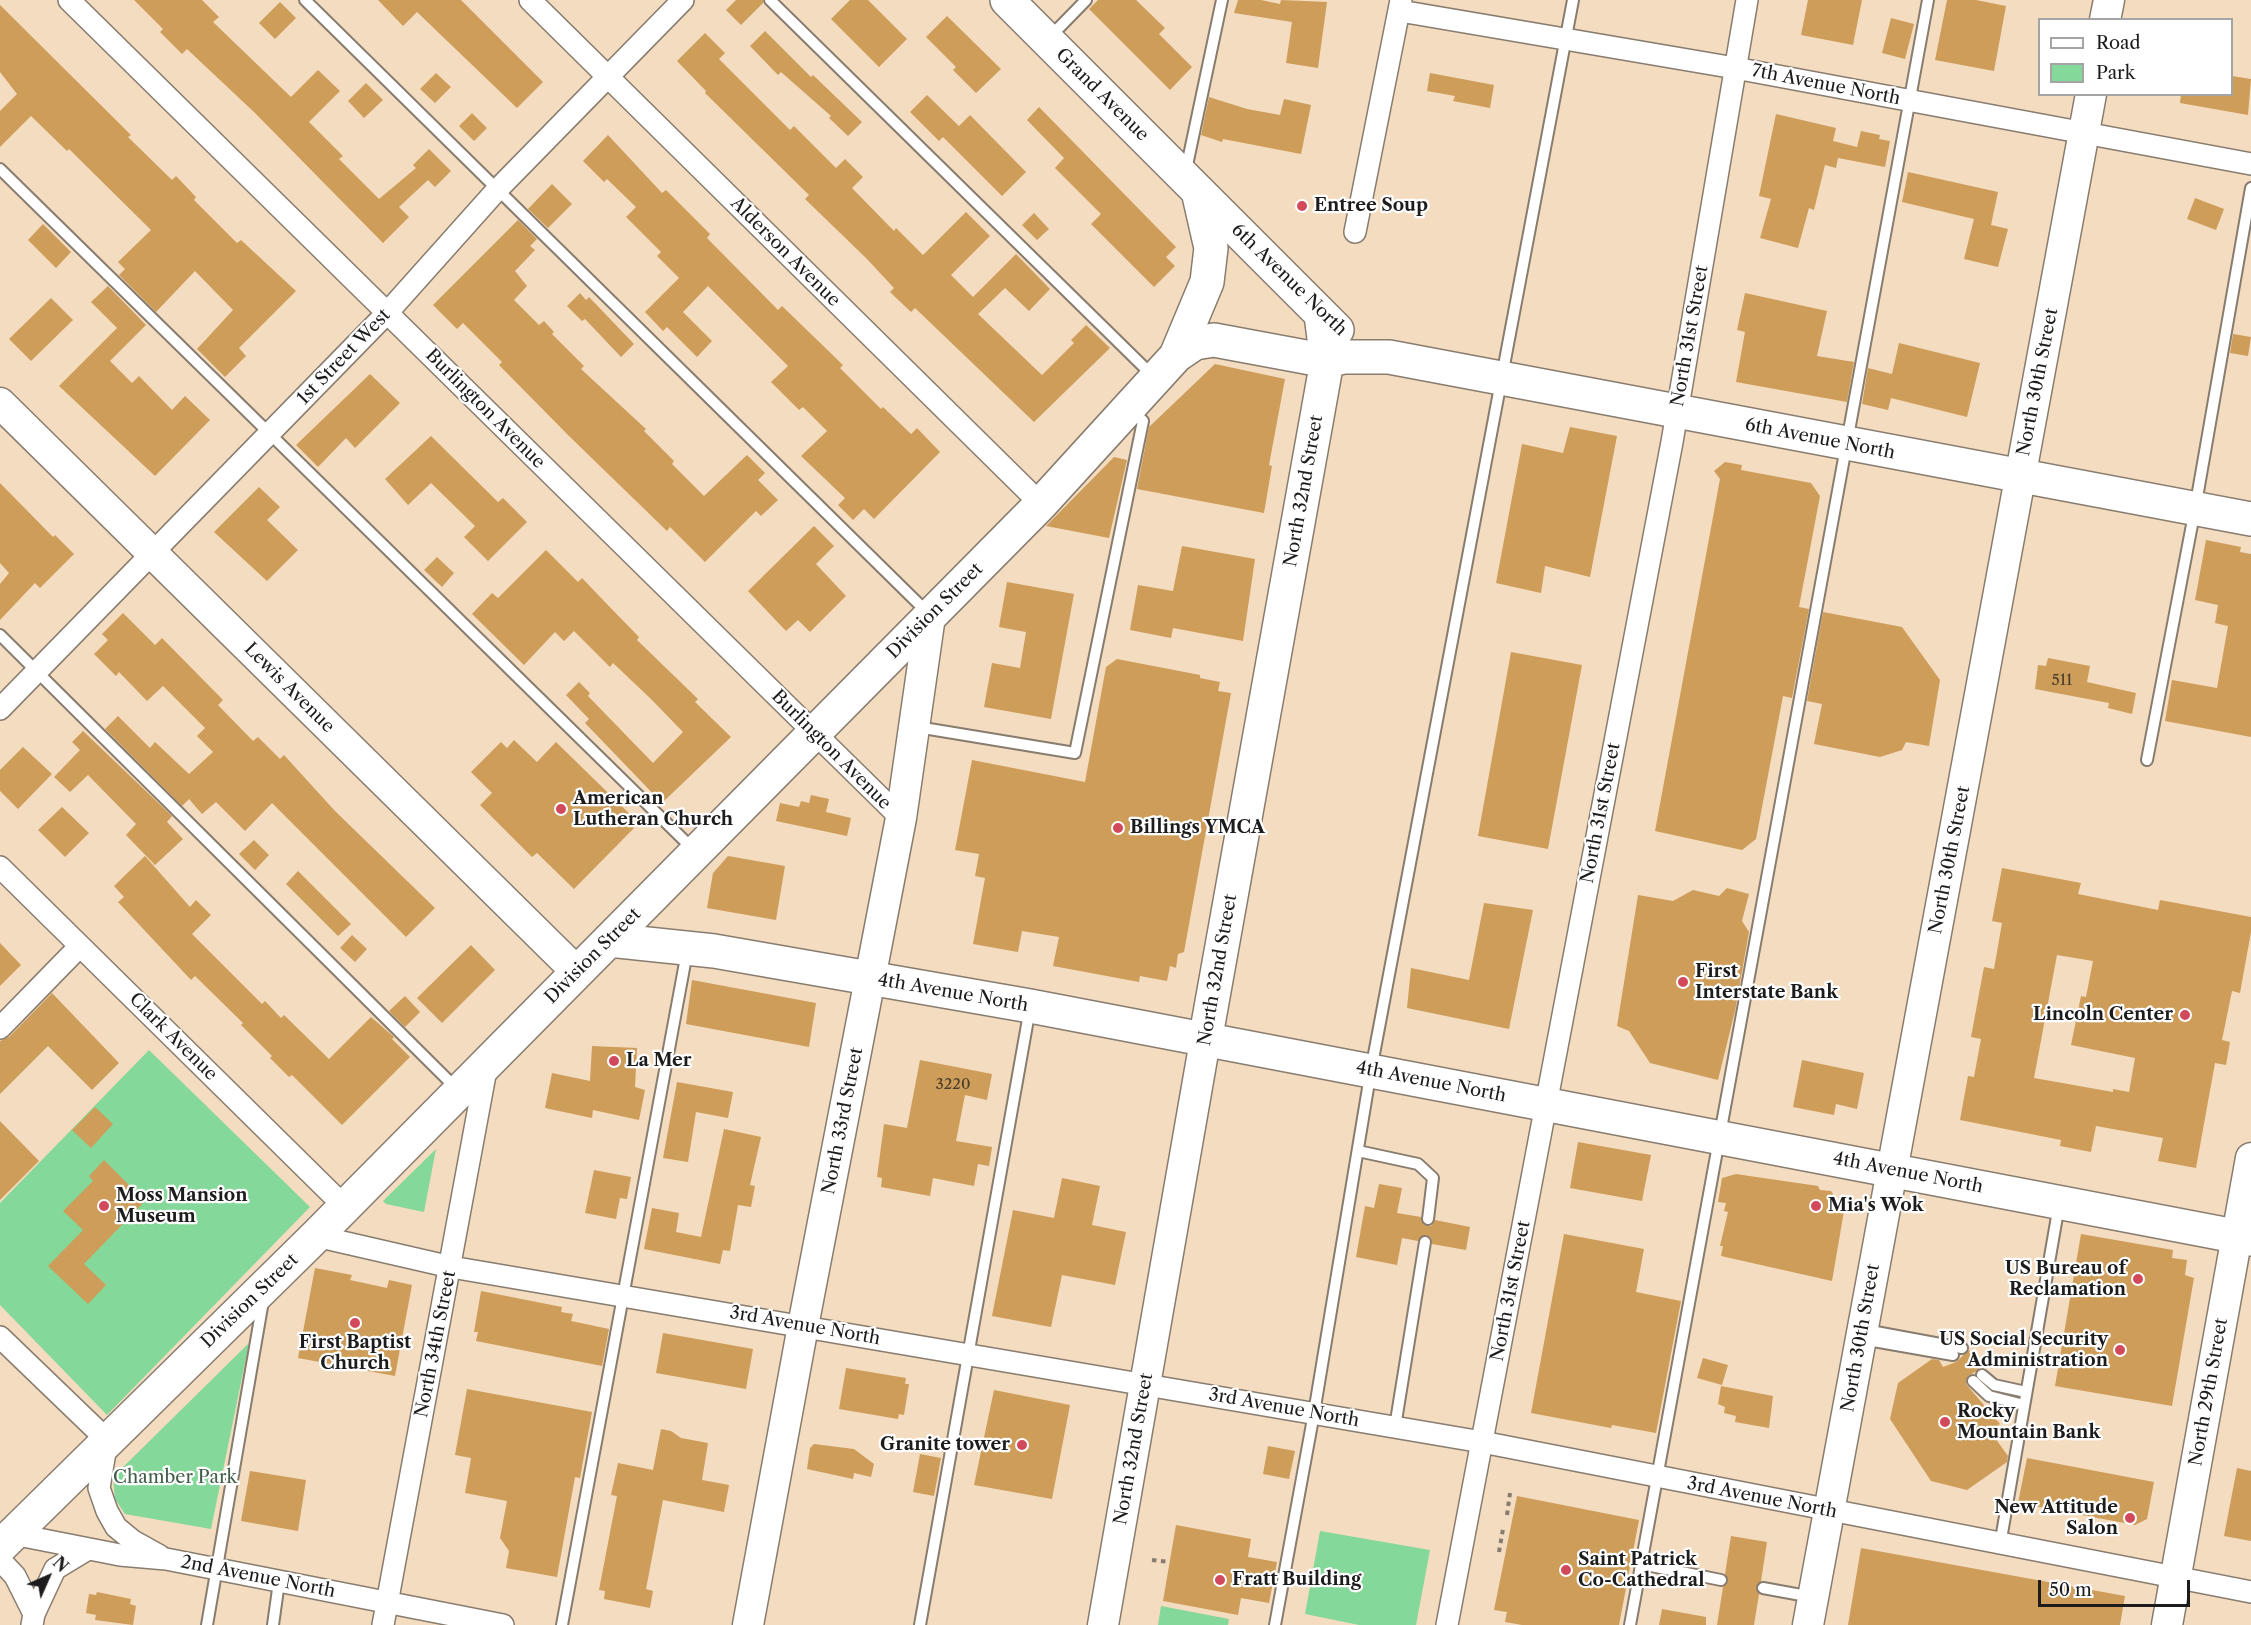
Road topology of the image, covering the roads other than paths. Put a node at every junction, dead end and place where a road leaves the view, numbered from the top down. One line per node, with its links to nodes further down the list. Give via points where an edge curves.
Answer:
1 (69, 0): 28 (street, Burlington Avenue)
2 (305, 0): 26 (lane)
3 (530, 0): 18 (street, Alderson Avenue)
4 (682, 0): 18 (street, 1st Street West)
5 (770, 0): 32 (lane)
6 (1086, 0): 16 (lane)
7 (1222, 0): 24 (lane)
8 (1573, 0): 15 (lane)
9 (1747, 0): 17 (street, North 31st Street)
10 (1928, 0): 20 (lane)
11 (2109, 0): 14 (street)
12 (1011, 2): 16 (main road, Grand Avenue)
13 (1400, 5): 15 (street, 7th Avenue North); 27 (street)
14 (2105, 18)
15 (1566, 39): 17 (street, 7th Avenue North); 33 (lane)
16 (1047, 40): 24 (main road, Grand Avenue)
17 (1735, 68): 20 (street, 7th Avenue North); 36 (street, North 31st Street)
18 (608, 77): 26 (street, 1st Street West); 40 (street, Alderson Avenue)
19 (2091, 96): 21 (street, North 30th Street)
20 (1910, 101): 21 (street, 7th Avenue North); 38 (lane)
21 (2084, 133): 22 (street, 7th Avenue North); 39 (street, North 30th Street)
22 (2251, 164)
23 (0, 168): 37 (lane)
24 (1191, 184): 29 (main road, 6th Avenue North); 32 (main road, via 1210,248 1207,282)
25 (2251, 188): 41 (lane)
26 (496, 190): 28 (street, 1st Street West); 44 (lane)
27 (1355, 232)
28 (387, 313): 37 (street, 1st Street West); 49 (street, Burlington Avenue)
29 (1321, 315): 30 (main road, 6th Avenue North, via 1337,330); 31 (main road, North 32nd Street)
30 (1389, 357): 31 (main road, 6th Avenue North); 33 (main road, 6th Avenue North)
31 (1327, 361): 32 (main road, 6th Avenue North, via 1214,340 1194,343); 61 (main road, North 32nd Street)
32 (1166, 367): 35 (main road, Division Street)
33 (1503, 378): 36 (main road, 6th Avenue North); 63 (lane)
34 (0, 403): 43 (street, Lewis Avenue)
35 (1129, 408): 40 (main road, Division Street); 48 (lane, via 1143,421 1074,753)
36 (1678, 410): 38 (main road, 6th Avenue North); 65 (street, North 31st Street)
37 (270, 434): 43 (street, 1st Street West); 52 (lane)
38 (1847, 445): 39 (main road, 6th Avenue North); 66 (lane)
39 (2021, 476): 41 (main road, 6th Avenue North); 69 (street, North 30th Street)
40 (1041, 504): 44 (main road, Division Street)
41 (2195, 509): 42 (main road, 6th Avenue North); 50 (lane)
42 (2251, 519)
43 (154, 555): 46 (street, 1st Street West); 57 (street, Lewis Avenue)
44 (930, 616): 48 (street, North 33rd Street); 49 (main road, Division Street)
45 (0, 635): 46 (lane)
46 (37, 672): 47 (street, 1st Street West); 64 (lane)
47 (0, 709)
48 (914, 726): 51 (street, North 33rd Street)
49 (814, 733): 51 (street, Burlington Avenue); 52 (main road, Division Street)
50 (2147, 760)
51 (901, 818): 58 (street, North 33rd Street)
52 (696, 852): 54 (main road, Division Street)
53 (0, 867): 55 (street, Clark Avenue)
54 (609, 940): 56 (main road, 4th Avenue North); 57 (main road, Division Street)
55 (80, 946): 60 (street); 71 (street, Clark Avenue)
56 (688, 948): 58 (main road, 4th Avenue North); 78 (lane)
57 (577, 972): 62 (main road, Division Street)
58 (871, 979): 59 (main road, 4th Avenue North); 79 (street, North 33rd Street)
59 (1030, 1006): 61 (main road, 4th Avenue North); 83 (lane)
60 (0, 1028)
61 (1205, 1041): 63 (main road, 4th Avenue North); 84 (street, North 32nd Street)
62 (487, 1063): 64 (main road, Division Street); 76 (street, North 34th Street)
63 (1371, 1070): 65 (main road, 4th Avenue North); 67 (lane)
64 (459, 1091): 71 (main road, Division Street)
65 (1546, 1105): 66 (main road, 4th Avenue North); 90 (street, North 31st Street)
66 (1720, 1138): 69 (main road, 4th Avenue North); 91 (lane)
67 (1358, 1151): 72 (lane, via 1418,1164 1433,1178); 87 (lane)
68 (2251, 1158): 74 (street, North 29th Street)
69 (1893, 1170): 70 (main road, 4th Avenue North); 80 (street, North 30th Street)
70 (2059, 1202): 74 (main road, 4th Avenue North); 85 (lane)
71 (345, 1207): 73 (main road, Division Street)
72 (1428, 1218)
73 (316, 1236): 76 (street, 3rd Avenue North); 77 (main road, Division Street)
74 (2244, 1238): 99 (street, North 29th Street)
75 (1425, 1242): 88 (lane)
76 (451, 1267): 78 (street, 3rd Avenue North); 104 (street, North 34th Street)
77 (265, 1286): 89 (main road, Division Street); 98 (lane)
78 (624, 1296): 79 (street, 3rd Avenue North); 111 (lane)
79 (802, 1326): 83 (street, 3rd Avenue North); 112 (street, North 33rd Street)
80 (1862, 1334): 82 (lane); 92 (street, North 30th Street)
81 (0, 1336): 89 (street)
82 (1958, 1352)
83 (967, 1354): 84 (street, 3rd Avenue North); 113 (lane)
84 (1146, 1384): 87 (street, 3rd Avenue North); 114 (street, North 32nd Street)
85 (2026, 1392): 86 (lane); 86 (lane, via 1978,1378 1989,1396)
86 (2024, 1405): 93 (lane)
87 (1314, 1413): 88 (street, 3rd Avenue North); 115 (lane)
88 (1395, 1428): 90 (street, 3rd Avenue North)
89 (107, 1440): 94 (main road, Division Street); 96 (street, via 99,1488 106,1511 116,1527)
90 (1482, 1442): 91 (street, 3rd Avenue North); 116 (street, North 31st Street)
91 (1657, 1478): 92 (street, 3rd Avenue North); 97 (lane)
92 (1829, 1512): 93 (street, 3rd Avenue North); 105 (street, North 30th Street)
93 (2000, 1545): 99 (street, 3rd Avenue North)
94 (4, 1547): 95 (street, 2nd Avenue North); 106 (street)
95 (88, 1549): 96 (street, 2nd Avenue North); 106 (street, via 55,1569)
96 (166, 1559): 98 (street, 2nd Avenue North)
97 (1641, 1564): 100 (lane); 117 (lane)
98 (218, 1571): 101 (street, 2nd Avenue North); 107 (lane)
99 (2175, 1578): 103 (street, 3rd Avenue North); 118 (street, North 29th Street)
100 (1721, 1580)
101 (279, 1582): 104 (street, 2nd Avenue North); 108 (lane)
102 (1763, 1588): 105 (lane)
103 (2251, 1592)
104 (387, 1601): 109 (street, North 34th Street); 110 (street, 2nd Avenue North)
105 (1811, 1611)
106 (33, 1619)
107 (207, 1625)
108 (273, 1625)
109 (383, 1625)
110 (503, 1625)
111 (562, 1625)
112 (748, 1625)
113 (920, 1625)
114 (1103, 1625)
115 (1275, 1625)
116 (1447, 1625)
117 (1630, 1625)
118 (2167, 1625)

